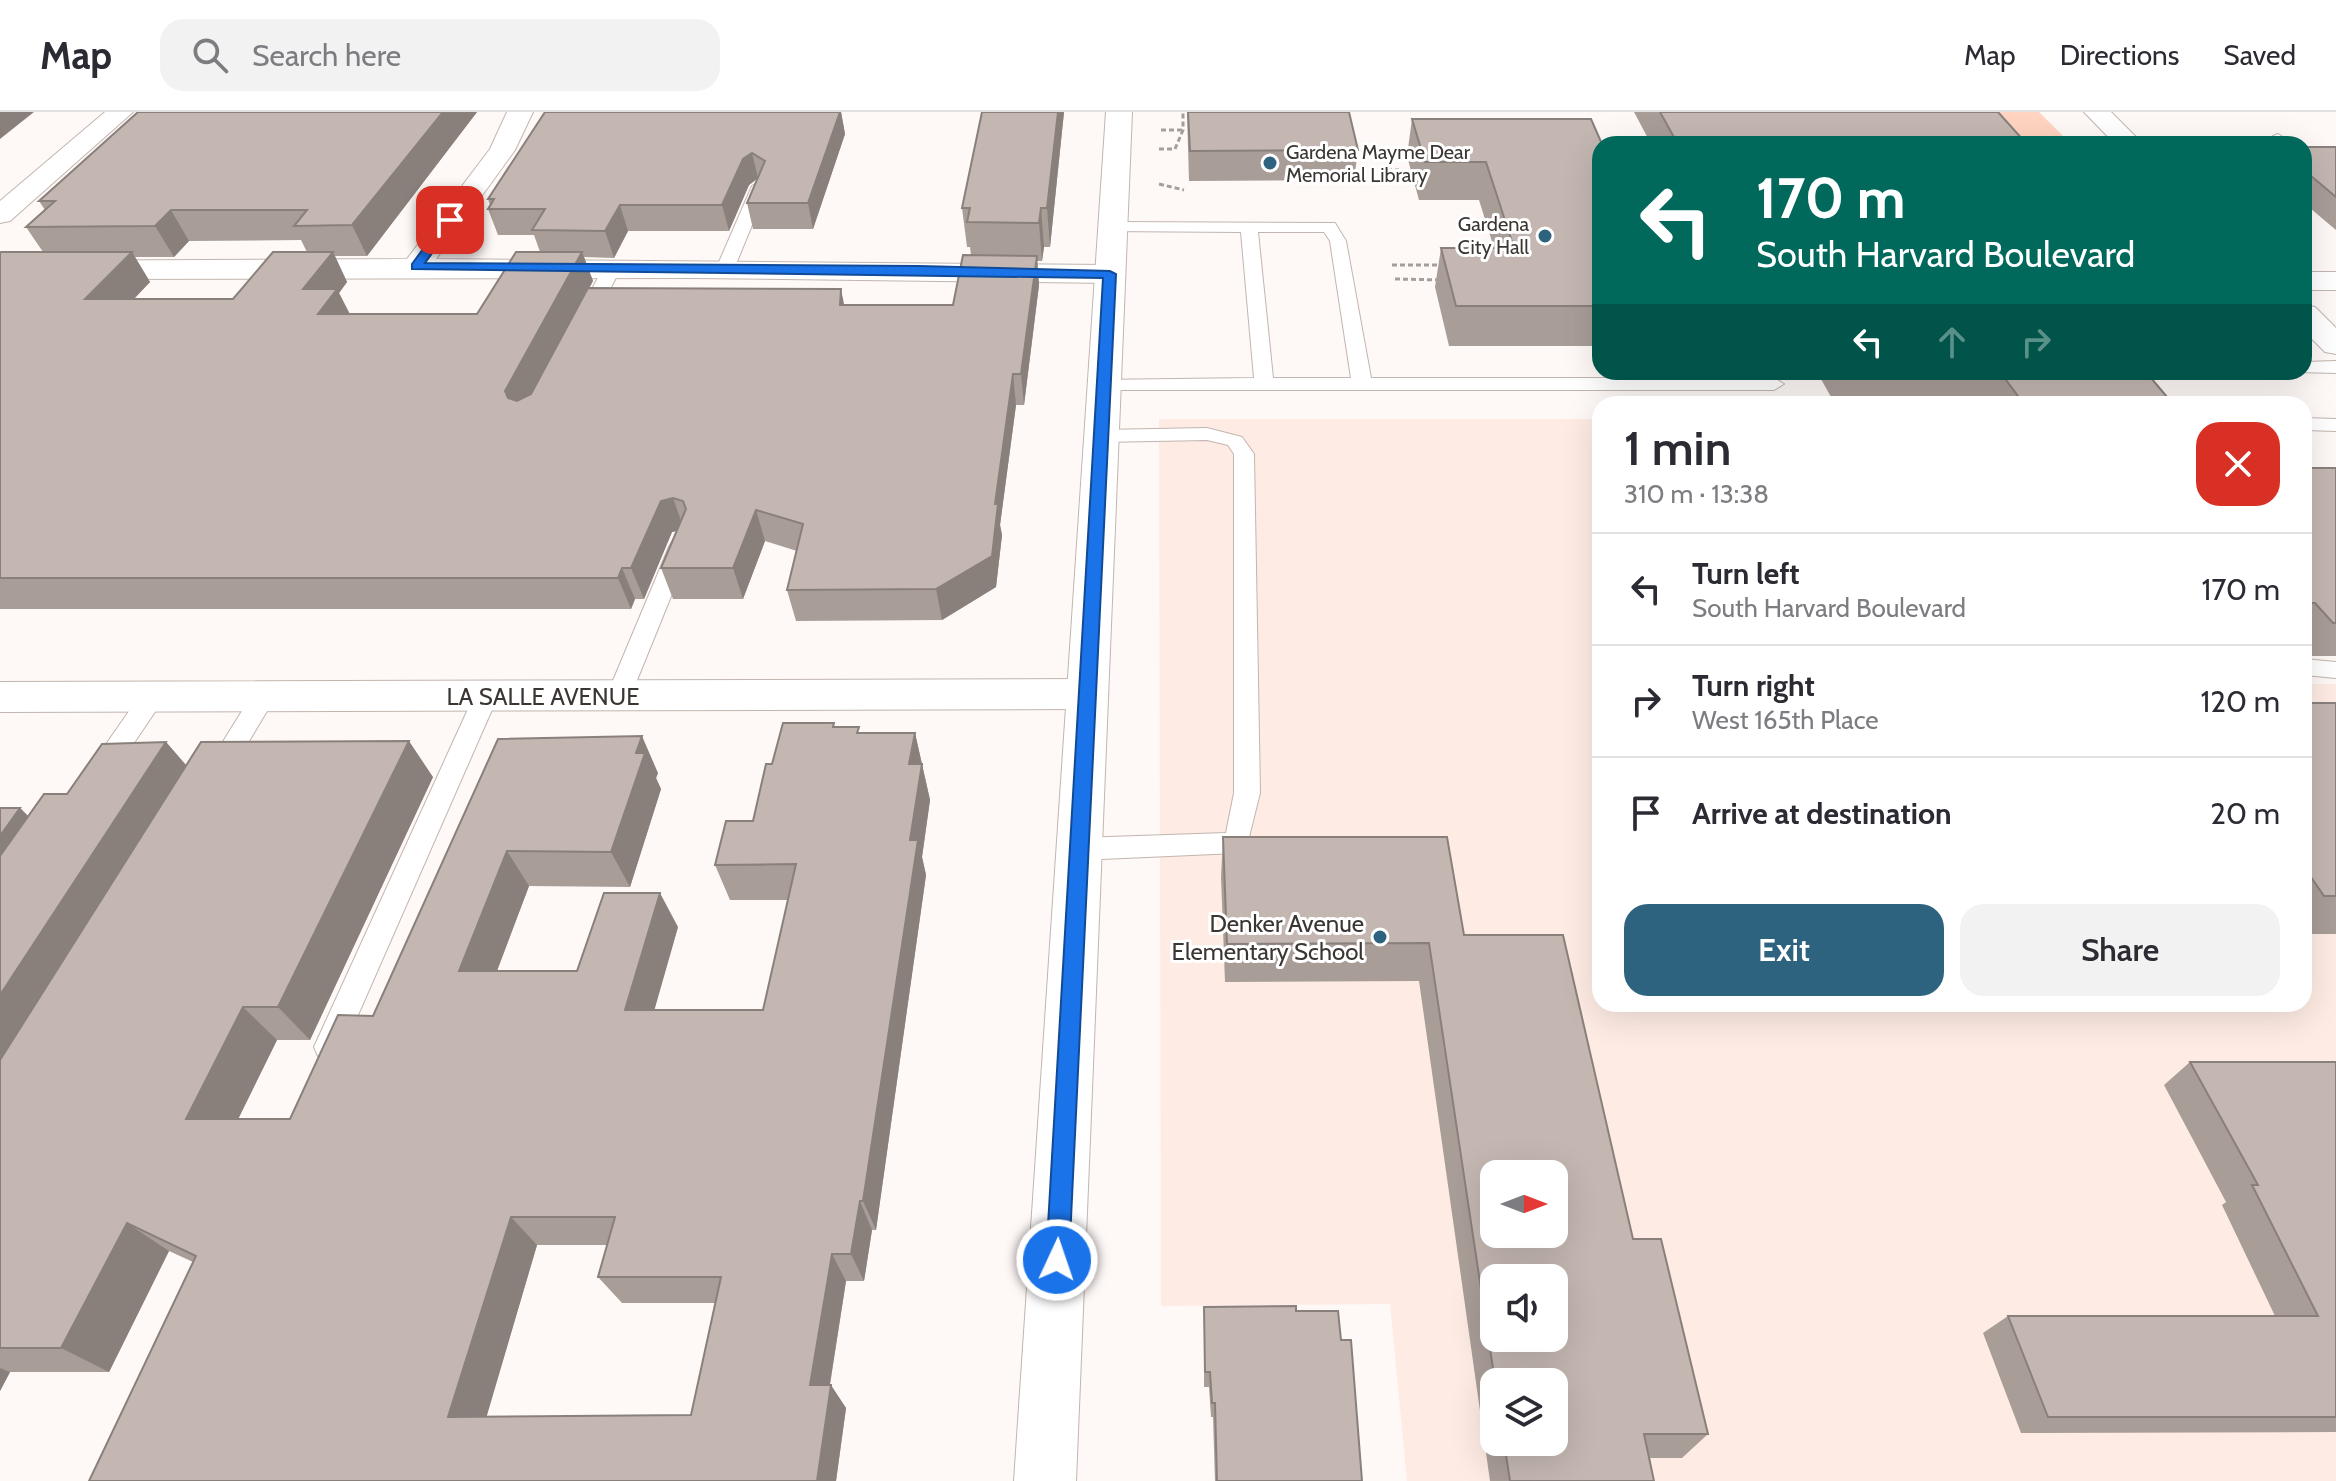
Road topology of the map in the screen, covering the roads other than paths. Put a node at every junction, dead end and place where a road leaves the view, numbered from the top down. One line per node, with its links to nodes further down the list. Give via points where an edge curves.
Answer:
1 (120, 112): 7 (street)
2 (520, 112): 10 (street, via 502,150)
3 (1119, 112): 8 (street)
4 (2097, 112): 5 (street)
5 (2122, 136)
6 (760, 186): 12 (lane)
7 (0, 215)
8 (1112, 227): 9 (lane); 14 (street)
9 (1249, 227): 23 (lane); 24 (lane, via 1329,227 1338,241)
10 (416, 267): 11 (street); 13 (street)
11 (612, 268): 12 (street); 18 (lane)
12 (725, 269): 14 (street)
13 (0, 270)
14 (1110, 274): 22 (street)
15 (2312, 281): 16 (street)
16 (2336, 281)
17 (2312, 322): 19 (street)
18 (575, 339)
19 (2336, 345)
20 (2336, 367): 21 (lane)
21 (2312, 368)
22 (1104, 384): 23 (lane); 28 (street)
23 (1264, 384): 24 (lane)
24 (1362, 384): 25 (lane)
25 (1774, 384)
26 (2312, 424): 27 (lane)
27 (2336, 425)
28 (1101, 436): 32 (street); 40 (lane, via 1207,434 1235,441 1244,454 1247,793 1237,842)
29 (683, 539): 33 (lane)
30 (2312, 668): 31 (lane)
31 (2336, 670)
32 (1087, 694): 33 (street, LA SALLE AVENUE); 40 (street)
33 (619, 695): 35 (street, LA SALLE AVENUE)
34 (264, 696): 35 (street, LA SALLE AVENUE); 37 (street, LA SALLE AVENUE); 39 (lane)
35 (486, 696): 41 (lane)
36 (0, 697): 37 (street, LA SALLE AVENUE)
37 (152, 697): 38 (lane)
38 (89, 789)
39 (206, 792)
40 (1079, 849): 42 (street)
41 (323, 1060)
42 (1045, 1481)

